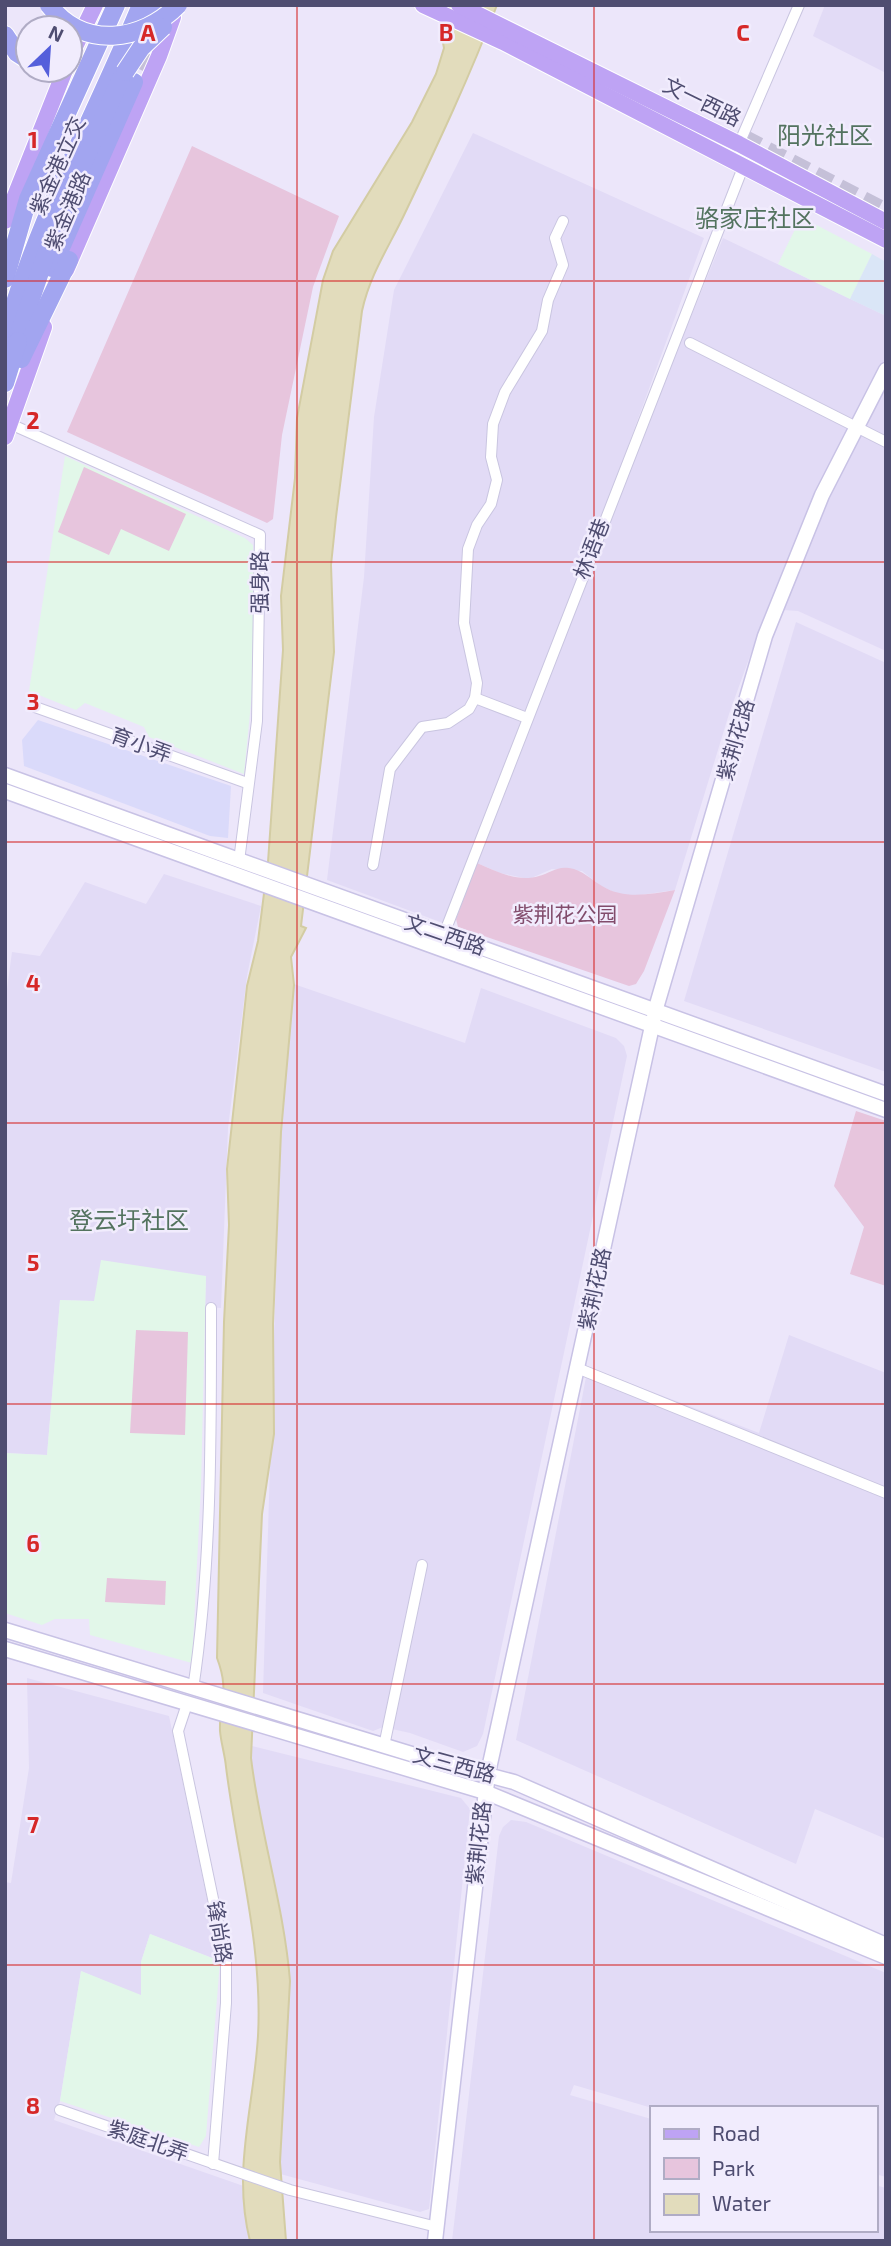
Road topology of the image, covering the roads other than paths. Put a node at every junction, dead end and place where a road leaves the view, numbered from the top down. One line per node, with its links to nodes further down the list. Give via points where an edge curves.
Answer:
1 (49, 5): 7 (highway, bridge, via 74,27 116,37 143,30)
2 (95, 5): 12 (main road)
3 (116, 5): 21 (highway, via 49,151)
4 (129, 5): 13 (highway)
5 (141, 5): 21 (highway, 紫金港立交)
6 (154, 5): 15 (highway, 紫金港立交, bridge)
7 (177, 5): 23 (main road, 紫金港路)
8 (189, 5): 15 (highway, bridge, via 141,48)
9 (459, 5): 17 (main road, 文一西路)
10 (799, 5): 17 (street)
11 (425, 6): 18 (main road, 文一西路)
12 (84, 28)
13 (110, 44): 14 (highway); 21 (highway)
14 (84, 62)
15 (132, 71): 26 (highway, 紫金港立交, via 81,166); 26 (highway, via 36,307)
16 (61, 84): 21 (main road)
17 (739, 144): 18 (street); 20 (main road, 文一西路)
18 (743, 165): 22 (main road, 文一西路); 36 (street, 林语巷)
19 (563, 220): 34 (street, via 555,238 563,265 548,300 542,331 505,392 493,424 491,457 496,480 491,504 468,549 464,623 477,683)
20 (886, 222)
21 (22, 230): 24 (highway); 25 (highway); 26 (highway, 紫金港立交)
22 (886, 240)
23 (69, 260): 30 (highway); 32 (main road, 紫金港路)
24 (5, 279)
25 (5, 305)
26 (10, 342): 29 (highway)
27 (690, 343): 31 (street)
28 (886, 370): 31 (main road, 紫荆花路)
29 (5, 383)
30 (5, 390)
31 (857, 428): 33 (street); 44 (main road, 紫荆花路, via 791,567 765,636)
32 (7, 430): 38 (street, 强身路, via 260,535 258,693)
33 (886, 442)
34 (475, 698): 36 (street); 41 (street, via 469,709 448,723 422,727 390,768)
35 (35, 707): 38 (street, 育小弄)
36 (527, 718): 43 (street, 林语巷)
37 (5, 775): 40 (main road, 文二西路)
38 (247, 783): 40 (street, 强身路)
39 (5, 791): 42 (main road, 文二西路, via 259,885)
40 (239, 861): 42 (main road, 文二西路)
41 (373, 866)
42 (321, 899): 43 (main road, 文二西路); 45 (main road, 文二西路)
43 (444, 934): 44 (main road, 文二西路)
44 (656, 1009): 45 (main road, 紫荆花路); 46 (main road, 文二西路)
45 (652, 1024): 47 (main road, 文二西路); 49 (main road, 紫荆花路)
46 (886, 1094)
47 (886, 1110)
48 (211, 1308): 54 (street, via 206,1533)
49 (578, 1368): 50 (street); 57 (main road, 紫荆花路)
50 (886, 1493)
51 (422, 1565): 56 (street)
52 (5, 1630): 54 (main road, 文三西路)
53 (5, 1649): 55 (main road, 文三西路)
54 (193, 1689): 56 (main road, 文三西路)
55 (187, 1704): 58 (main road, 文三西路); 62 (street, 锋尚路, via 178,1731 226,1961)
56 (384, 1746): 57 (main road, 文三西路)
57 (488, 1773): 58 (main road, 紫荆花路); 59 (main road, 文三西路)
58 (485, 1792): 60 (main road, 文三西路); 63 (main road, 紫荆花路)
59 (886, 1945)
60 (886, 1957)
61 (60, 2110): 62 (street, 紫庭北弄)
62 (213, 2164): 63 (street, 紫庭北弄)
63 (436, 2234)

